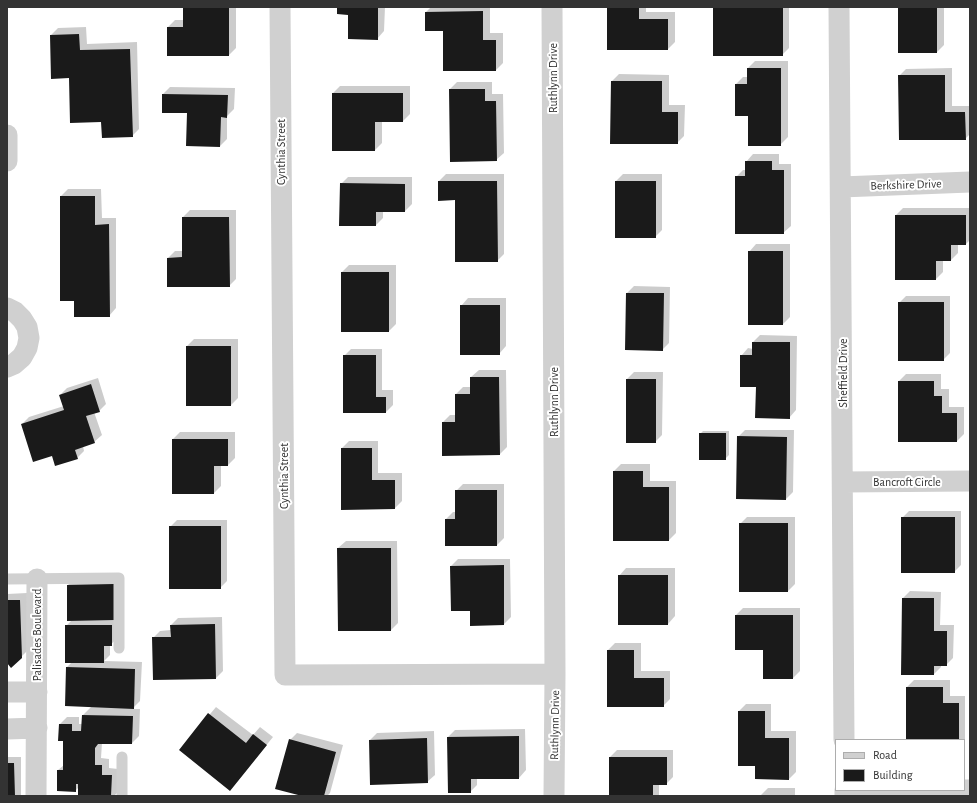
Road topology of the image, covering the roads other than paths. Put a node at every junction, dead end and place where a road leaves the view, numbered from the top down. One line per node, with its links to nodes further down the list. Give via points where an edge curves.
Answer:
1 (280, 7): 15 (street, Cynthia Street, via 285,675)
2 (552, 7): 15 (street, Ruthlynn Drive)
3 (839, 7): 7 (street, Sheffield Drive)
4 (7, 135): 5 (street)
5 (7, 161)
6 (970, 182): 7 (street, Berkshire Drive)
7 (841, 187): 11 (street, Sheffield Drive)
8 (7, 308): 9 (street, via 22,318 29,338 22,357)
9 (7, 367)
10 (970, 481): 11 (street, Bancroft Circle)
11 (843, 482): 20 (street, Sheffield Drive)
12 (7, 579): 13 (lane)
13 (37, 579): 14 (lane, via 119,578); 17 (street, Palisades Boulevard)
14 (119, 648)
15 (555, 674): 24 (street, Ruthlynn Drive)
16 (7, 692): 17 (street, Palisades Boulevard)
17 (37, 692): 18 (street, Palisades Boulevard)
18 (37, 728): 19 (street); 22 (street, Palisades Boulevard)
19 (7, 729)
20 (844, 739)
21 (122, 757): 23 (lane)
22 (36, 796)
23 (122, 796)
24 (554, 796)

